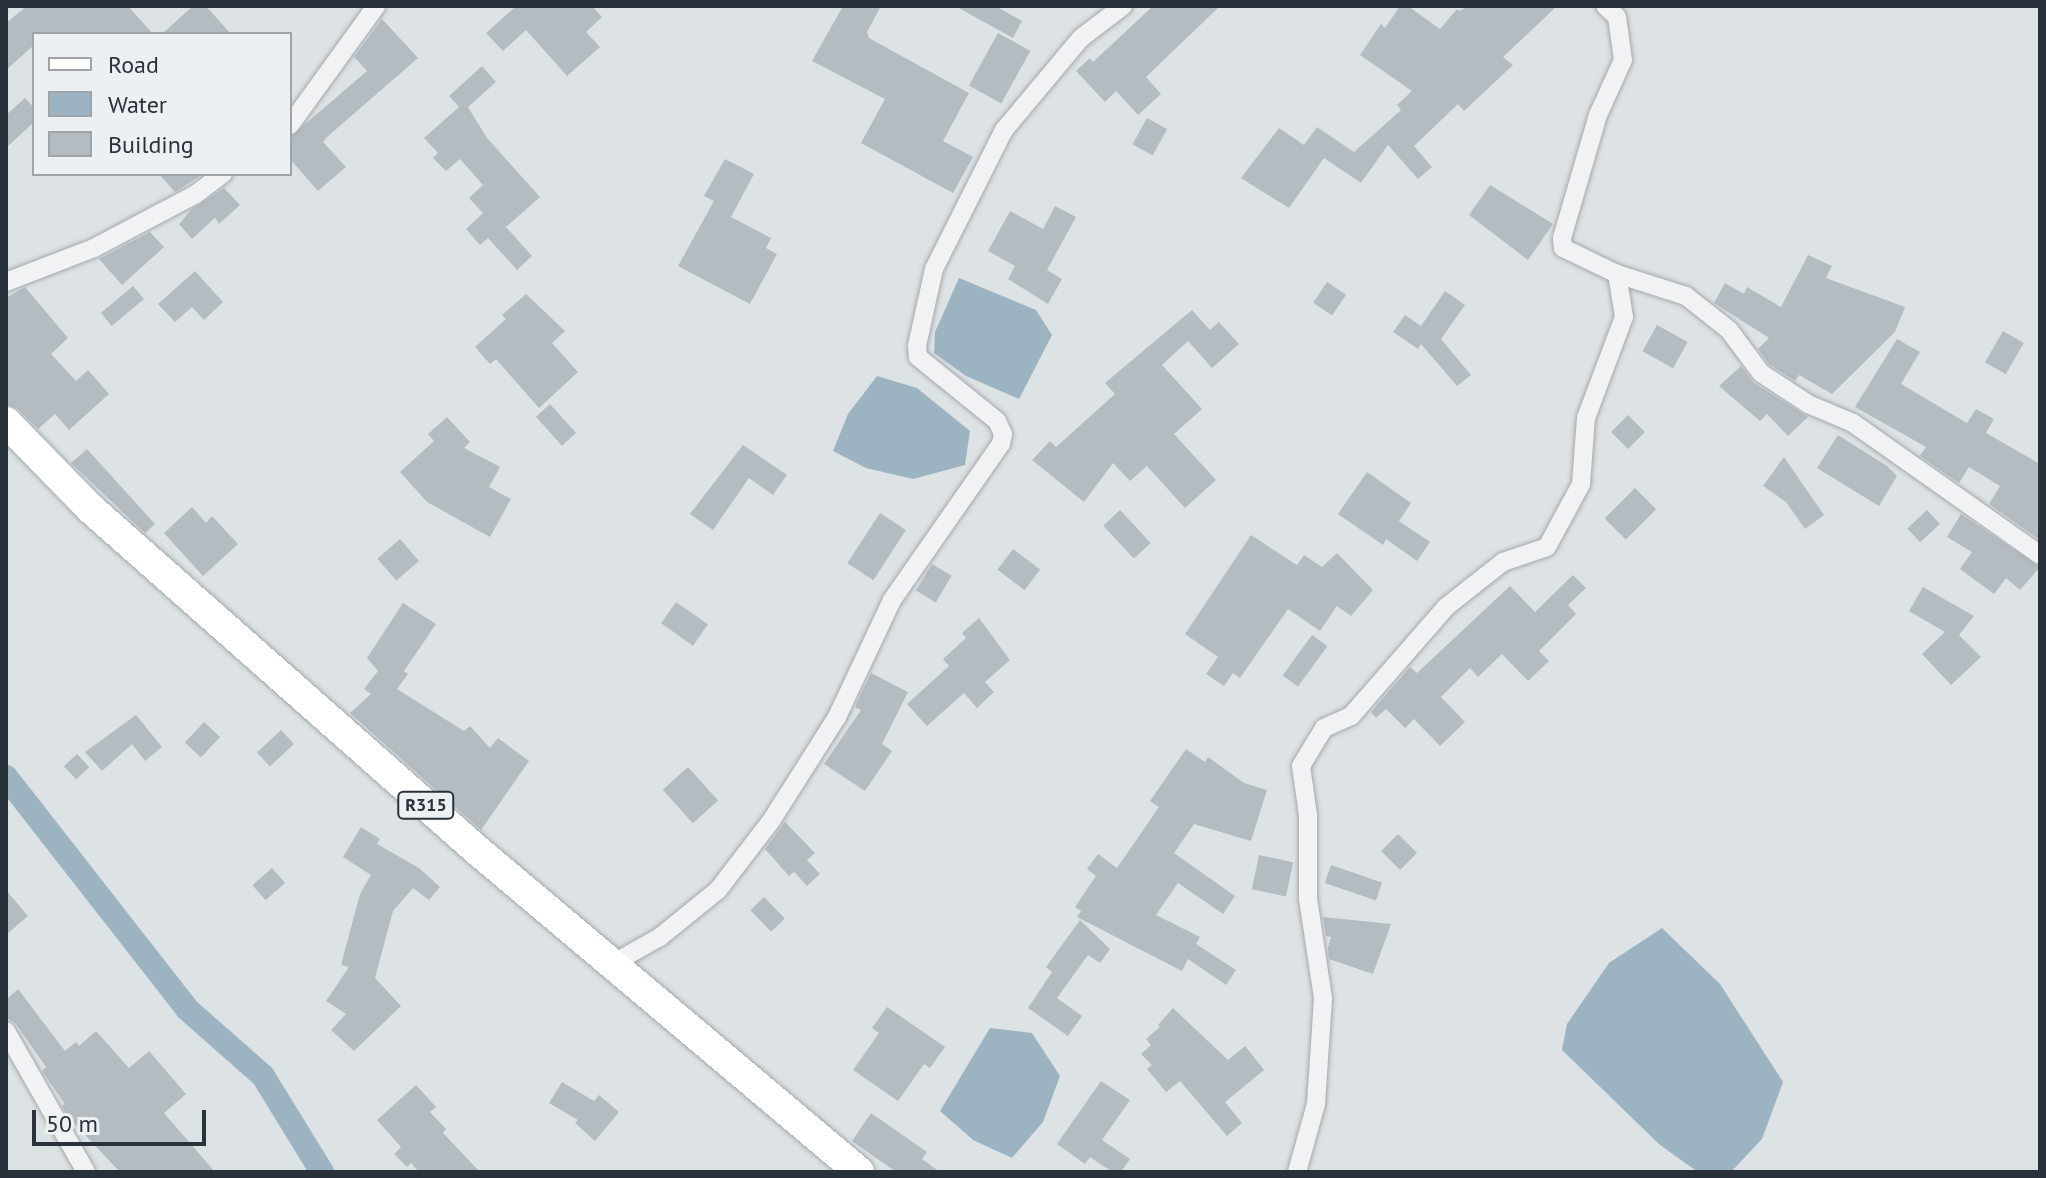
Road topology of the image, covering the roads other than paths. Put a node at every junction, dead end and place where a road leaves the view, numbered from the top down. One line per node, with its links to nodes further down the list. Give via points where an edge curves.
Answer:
1 (376, 6): 4 (street)
2 (1123, 6): 10 (street, via 1081,38 1004,130 934,269 918,357 997,421 1001,444 892,600 837,717 771,821 718,890 660,937)
3 (1605, 6): 6 (street, via 1617,17 1623,60 1598,115 1562,238 1563,248)
4 (292, 122)
5 (220, 176): 7 (street, via 94,248)
6 (1617, 274): 9 (street, via 1686,296 1729,330 1761,373 1808,404 1853,423); 14 (street, via 1624,317 1586,418 1581,484 1547,547 1503,562 1446,607 1351,716 1324,728 1301,766 1308,815 1308,899 1323,998 1316,1104)
7 (6, 282)
8 (6, 422): 10 (main road, R315, via 91,509)
9 (2040, 555)
10 (612, 964): 13 (main road, R315)
11 (6, 1031): 12 (street)
12 (86, 1172)
13 (859, 1172)
14 (1297, 1172)

